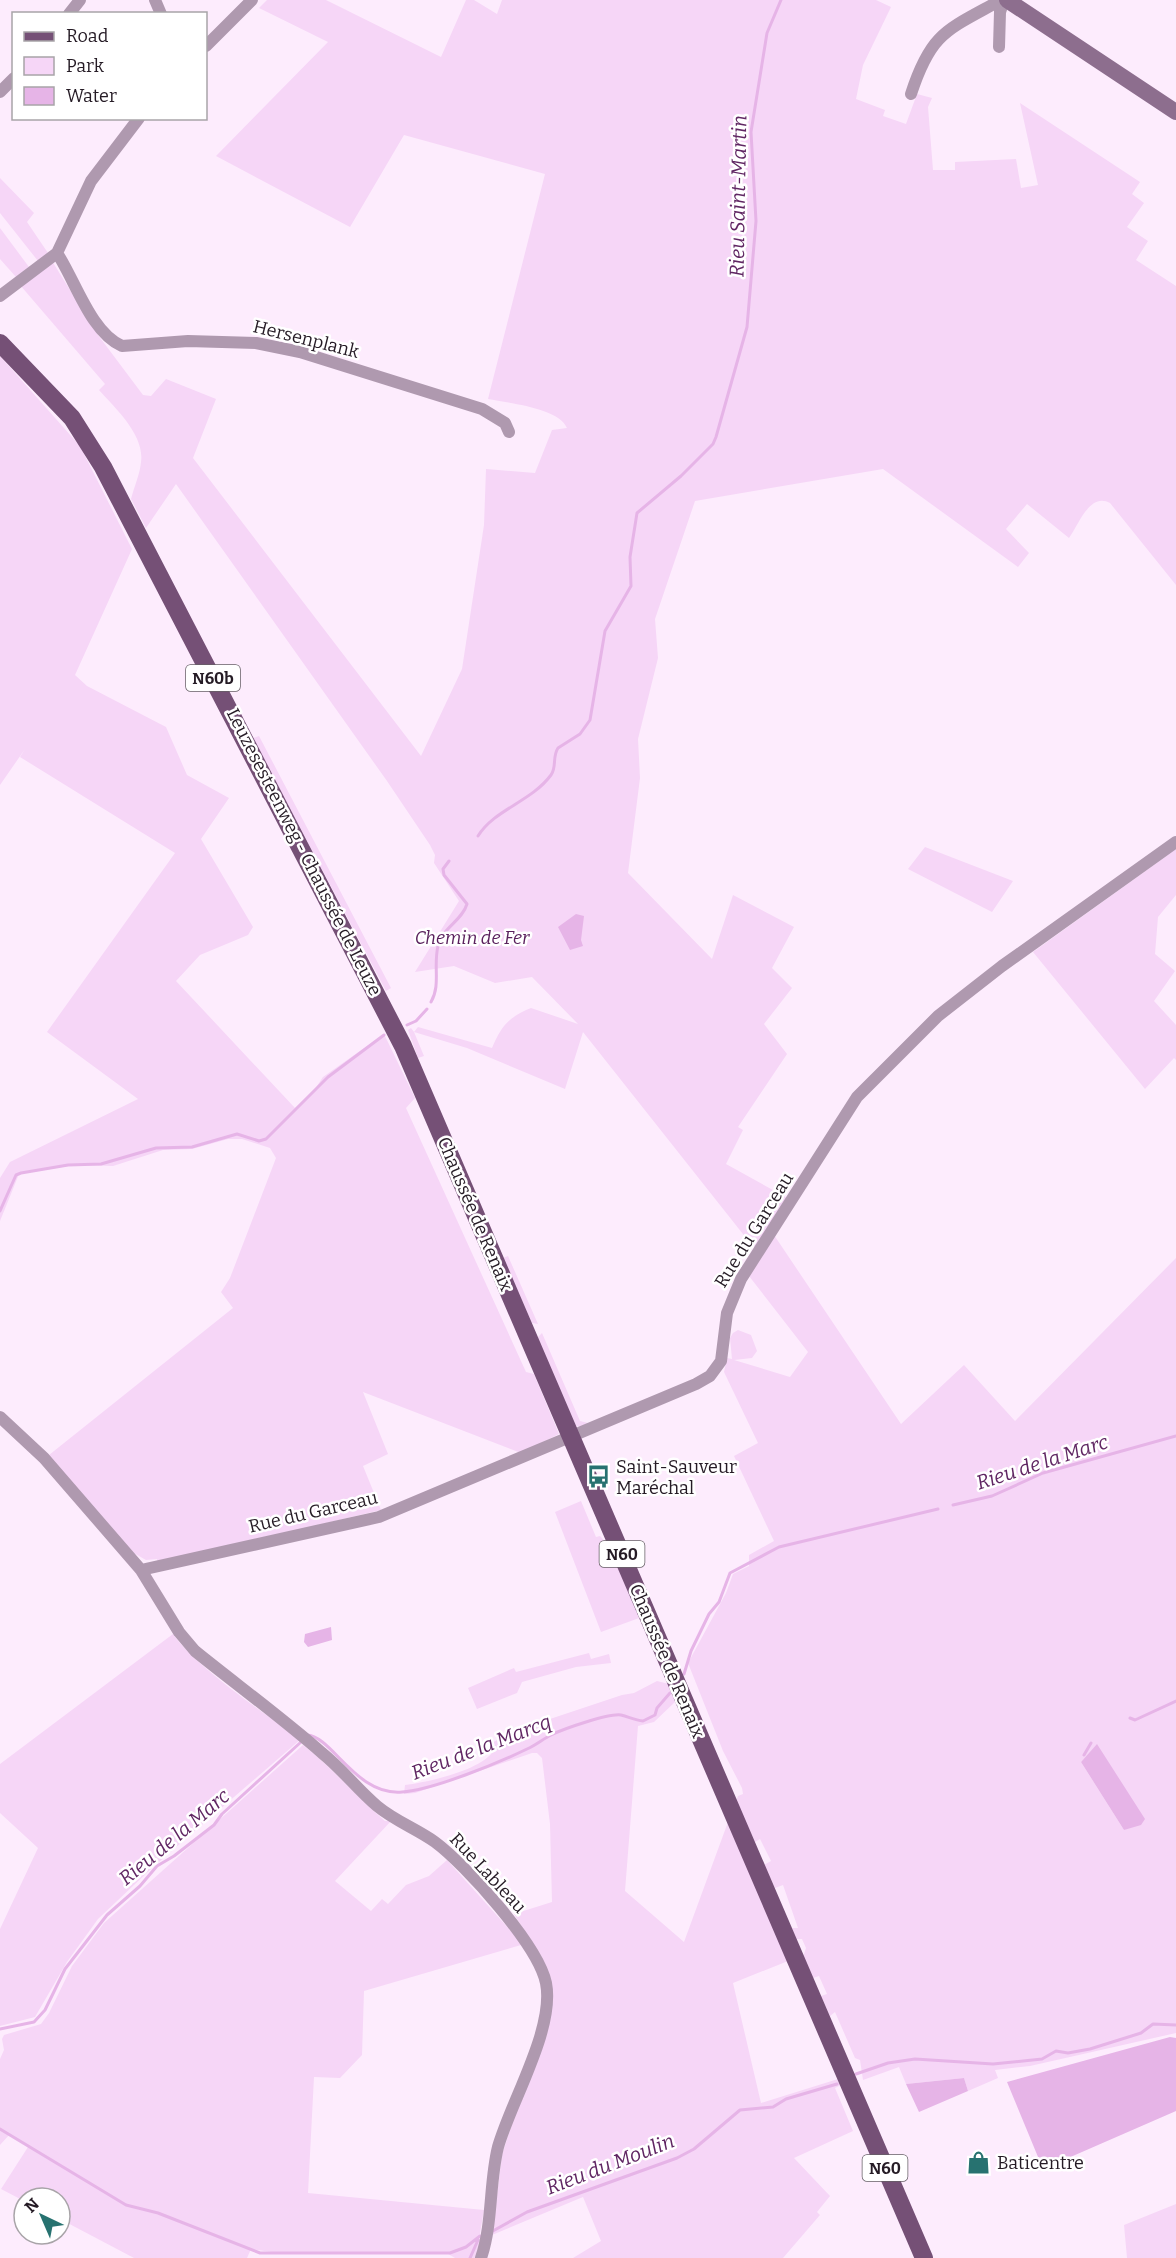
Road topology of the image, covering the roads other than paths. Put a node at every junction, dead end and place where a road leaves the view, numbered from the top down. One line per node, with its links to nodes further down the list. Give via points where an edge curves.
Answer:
1 (80, 0): 4 (street)
2 (252, 0): 5 (street)
3 (1004, 0): 6 (street); 9 (street, via 944,32 935,41); 10 (street)
4 (71, 12)
5 (207, 45)
6 (999, 47)
7 (12, 80): 8 (street)
8 (0, 92)
9 (911, 94)
10 (1176, 112)
11 (137, 120): 12 (street, via 91,181)
12 (57, 253): 13 (street); 15 (street, Hersenplank, via 96,321 111,340 122,346 232,340 276,347 482,408 505,423)
13 (0, 296)
14 (1, 346): 17 (main road, Leuzesesteenweg - Chaussée de Leuze / N60b, via 72,418 103,467)
15 (509, 432)
16 (1176, 842): 19 (street, Rue du Garceau, via 938,1016 857,1097 741,1279 727,1313 721,1361 710,1376)
17 (396, 1030): 19 (main road, Chaussée de Renaix / N60)
18 (0, 1417): 20 (street, via 44,1458)
19 (571, 1437): 20 (street, Rue du Garceau, via 367,1521); 22 (main road, Chaussée de Renaix / N60)
20 (141, 1570): 21 (street, Rue Lableau, via 187,1643 305,1738 378,1807 433,1840 459,1863 509,1918 545,1980 540,2030 499,2145)
21 (481, 2258)
22 (924, 2258)

